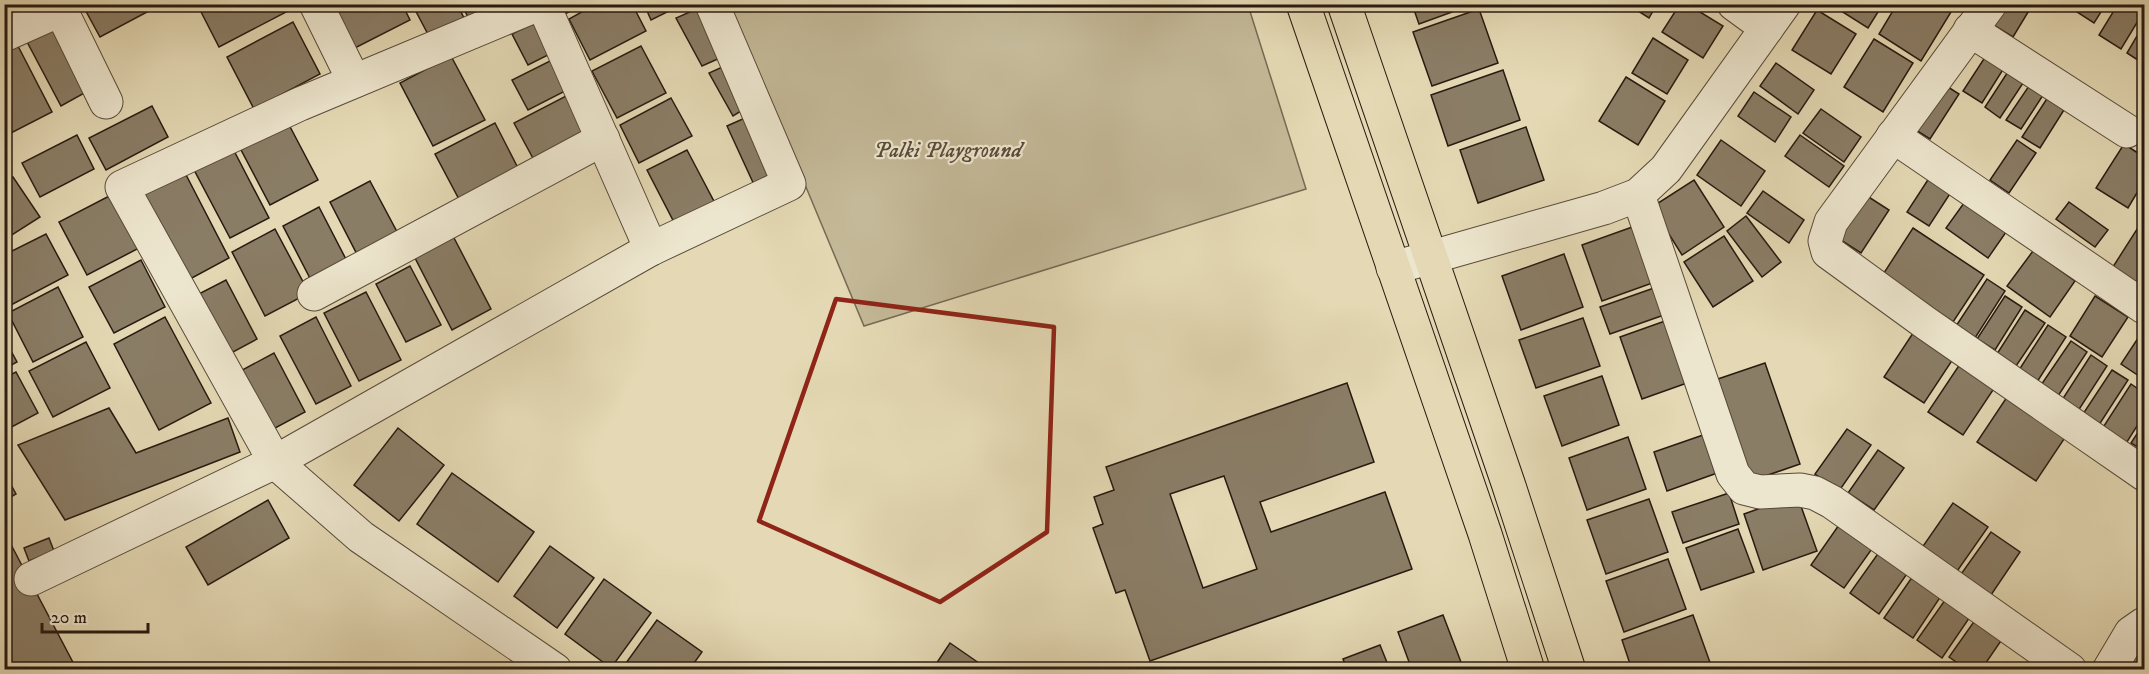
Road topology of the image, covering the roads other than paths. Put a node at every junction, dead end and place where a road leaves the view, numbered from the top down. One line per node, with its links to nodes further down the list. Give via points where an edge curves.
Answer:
1 (316, 4): 12 (street)
2 (541, 4): 12 (street); 16 (street)
3 (712, 4): 18 (street, via 789,184)
4 (1303, 4): 20 (main road)
5 (1344, 4): 19 (main road)
6 (1734, 4): 9 (street)
7 (1989, 4): 10 (street)
8 (59, 7): 11 (street); 13 (street)
9 (1776, 16): 17 (street, via 1666,169)
10 (1970, 30): 14 (street); 15 (street)
11 (4, 34)
12 (354, 81): 23 (street, via 122,187)
13 (106, 102)
14 (2127, 131)
15 (1893, 136): 22 (street); 24 (street, via 1831,222 1825,241 1828,252)
16 (603, 140): 18 (street); 21 (street)
17 (1638, 195): 19 (street); 30 (street, via 1733,474 1743,488 1760,492 1800,490 1832,502)
18 (651, 249): 23 (street)
19 (1431, 258): 20 (street); 29 (main road)
20 (1394, 268): 28 (main road)
21 (314, 294)
22 (2145, 307)
23 (275, 462): 25 (street); 27 (street, via 362,537)
24 (2145, 474)
25 (31, 579)
26 (2144, 624): 31 (street, via 2131,633)
27 (555, 669)
28 (1528, 669)
29 (1569, 669)
30 (2070, 669)
31 (2109, 669)

